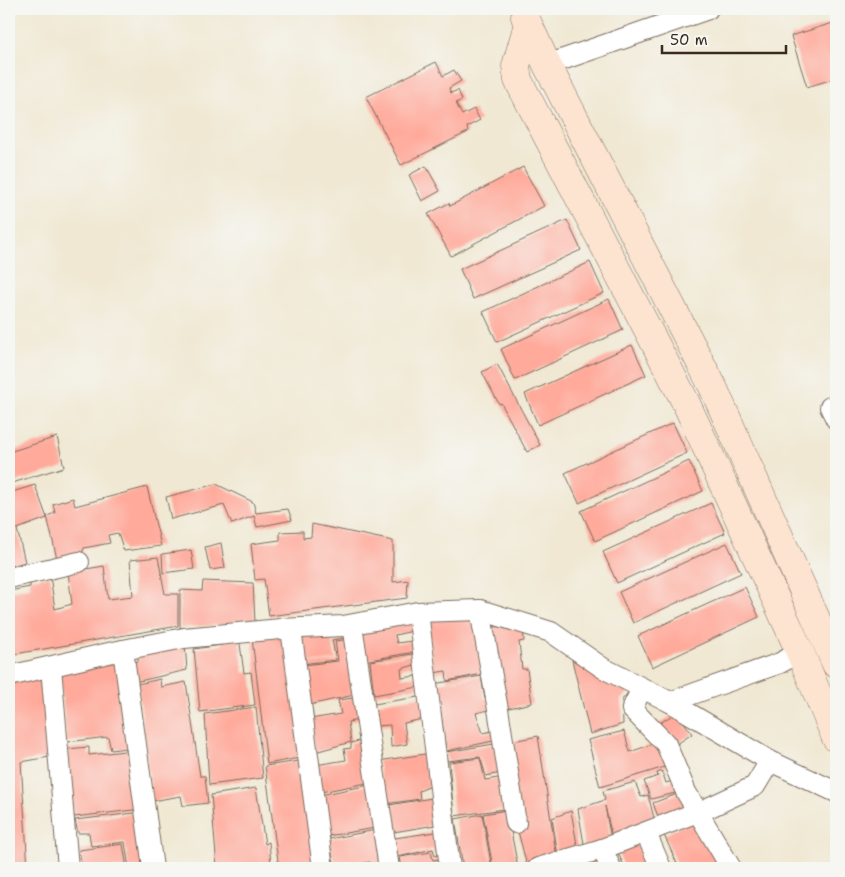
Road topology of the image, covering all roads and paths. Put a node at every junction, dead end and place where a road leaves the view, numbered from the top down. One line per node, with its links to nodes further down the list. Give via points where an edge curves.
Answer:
1 (708, 9): 3 (street)
2 (524, 17): 3 (main road); 12 (main road, via 516,66 518,80 686,403)
3 (547, 65): 10 (main road, via 713,388)
4 (79, 562): 5 (street)
5 (9, 578)
6 (480, 610): 7 (street); 16 (street, via 551,632 603,668); 22 (street)
7 (418, 612): 8 (street); 30 (street)
8 (352, 625): 9 (street); 29 (street)
9 (291, 628): 11 (street, via 184,638); 28 (street)
10 (829, 629): 13 (main road)
11 (123, 650): 14 (street); 27 (street)
12 (800, 652): 17 (street, via 780,663); 18 (main road)
13 (836, 664)
14 (51, 667): 15 (street); 26 (street)
15 (9, 676)
16 (642, 688): 17 (street); 21 (street, via 632,709 666,744 686,792)
17 (670, 702): 19 (street)
18 (836, 738)
19 (770, 761): 20 (street); 21 (street, via 755,786)
20 (836, 792)
21 (698, 811): 23 (street); 34 (street)
22 (516, 823)
23 (646, 833): 24 (street); 33 (street)
24 (602, 849): 25 (street); 32 (street)
25 (560, 865): 31 (street)
26 (68, 868)
27 (153, 868)
28 (323, 868)
29 (389, 868)
30 (450, 868)
31 (538, 868)
32 (611, 868)
33 (661, 868)
34 (731, 868)

